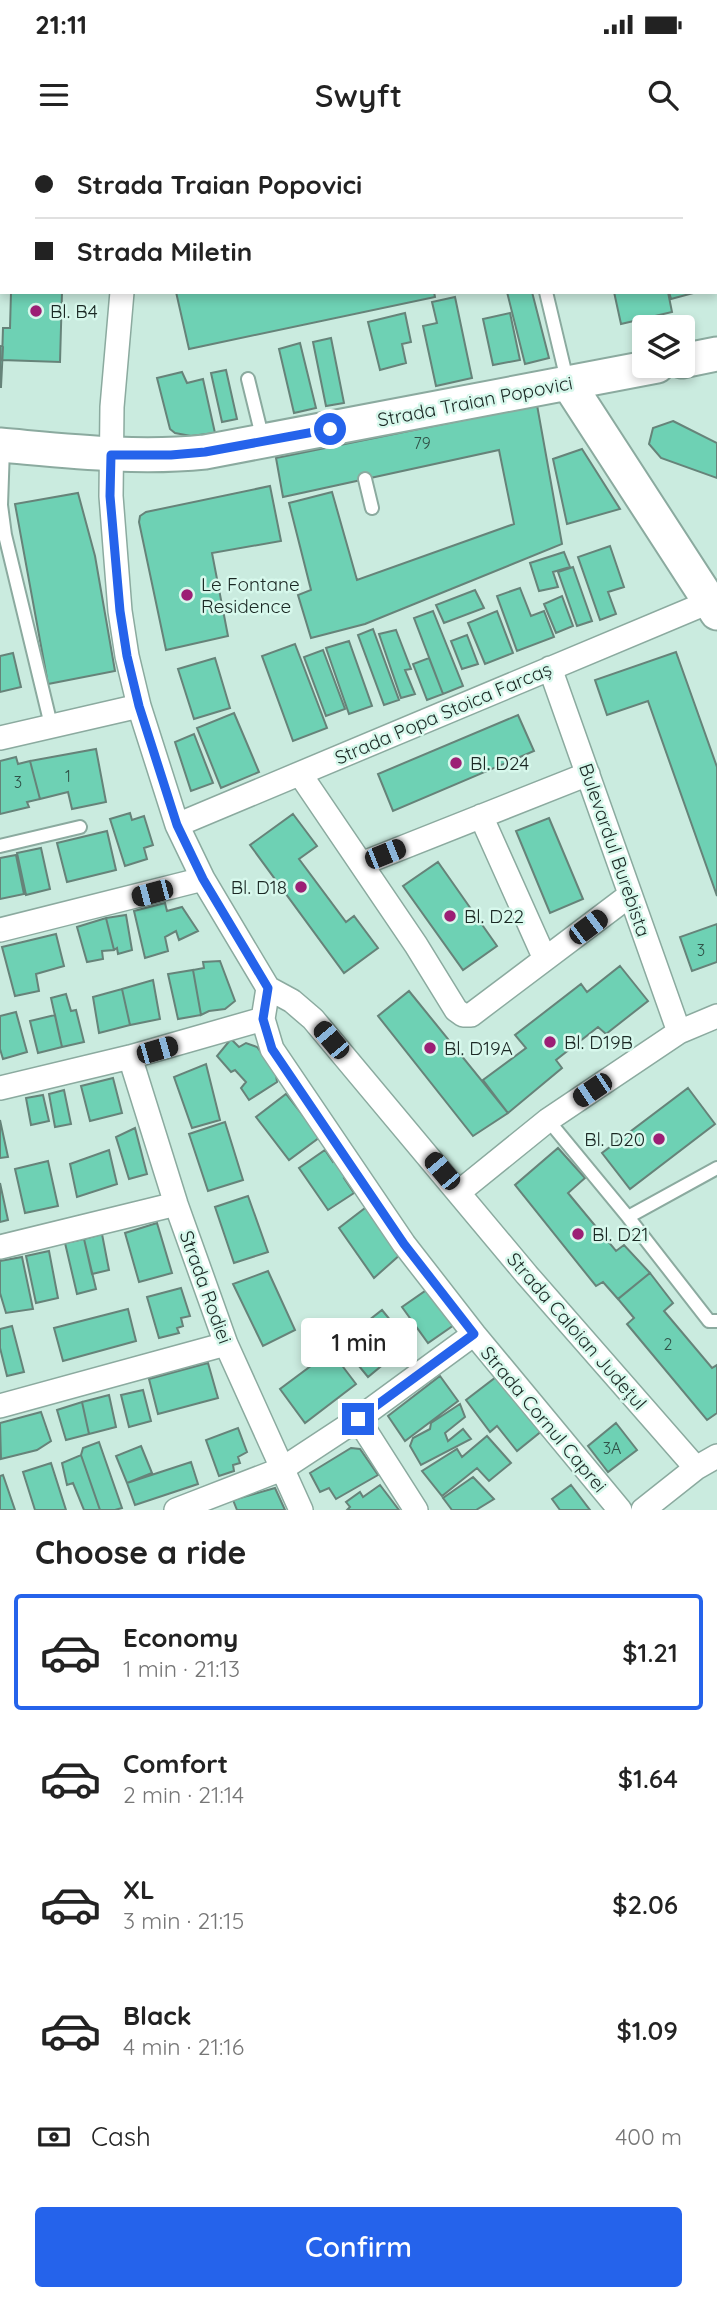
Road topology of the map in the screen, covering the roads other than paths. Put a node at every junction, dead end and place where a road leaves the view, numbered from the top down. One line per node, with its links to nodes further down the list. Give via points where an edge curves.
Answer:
1 (122, 294): 10 (street, Strada Caloian Județul)
2 (546, 294): 7 (lane)
3 (717, 354): 4 (street)
4 (695, 358)
5 (632, 371): 7 (street, Strada Traian Popovici)
6 (248, 379): 8 (lane)
7 (568, 383): 8 (street, Strada Traian Popovici, via 353,429); 13 (street)
8 (264, 440): 10 (street, Strada Traian Popovici, via 182,454)
9 (2, 445): 10 (street, Strada Traian Popovici); 16 (lane, via 5,535)
10 (111, 455): 15 (street, Strada Caloian Județul, via 120,611)
11 (365, 479): 12 (lane)
12 (372, 509)
13 (713, 608): 14 (street, Strada Popa Stoica Farcaș)
14 (550, 668): 18 (street, Strada Popa Stoica Farcaș); 19 (street, Bulevardul Burebista)
15 (139, 706): 16 (street); 21 (street, Strada Caloian Județul)
16 (51, 725): 17 (street)
17 (0, 738)
18 (300, 774): 21 (street, Strada Popa Stoica Farcaș); 24 (street)
19 (587, 774): 20 (street); 26 (street, Bulevardul Burebista)
20 (481, 816): 24 (street); 28 (street)
21 (177, 825): 25 (street, Strada Caloian Județul)
22 (80, 827): 23 (lane)
23 (0, 846)
24 (361, 864): 28 (street, via 456,1010 463,1014 471,1015)
25 (203, 879): 27 (street); 29 (street, Strada Caloian Județul)
26 (630, 895): 28 (street); 32 (street, Bulevardul Burebista)
27 (0, 930)
28 (545, 959)
29 (268, 988): 31 (street); 37 (street, Strada Caloian Județul, via 313,1019)
30 (717, 1016): 32 (street)
31 (263, 1019): 33 (street); 42 (street, Strada Cornul Caprei, via 272,1049 404,1244)
32 (679, 1032): 35 (street)
33 (130, 1057): 34 (street); 38 (street, Strada Rodiei)
34 (0, 1088)
35 (548, 1119): 37 (street); 39 (lane)
36 (717, 1168): 39 (lane)
37 (459, 1192): 47 (street, Strada Caloian Județul)
38 (176, 1204): 40 (street); 43 (street, Strada Rodiei)
39 (628, 1217): 41 (lane, via 709,1321)
40 (0, 1248)
41 (717, 1321)
42 (474, 1334): 45 (street); 52 (street, Strada Cornul Caprei)
43 (226, 1344): 44 (street); 48 (street, Strada Rodiei)
44 (0, 1406)
45 (358, 1419): 48 (street); 51 (street)
46 (717, 1456): 47 (street)
47 (696, 1468): 53 (street)
48 (282, 1469): 49 (street); 50 (street, Strada Rodiei)
49 (176, 1510)
50 (301, 1510)
51 (416, 1510)
52 (620, 1510)
53 (643, 1510)

